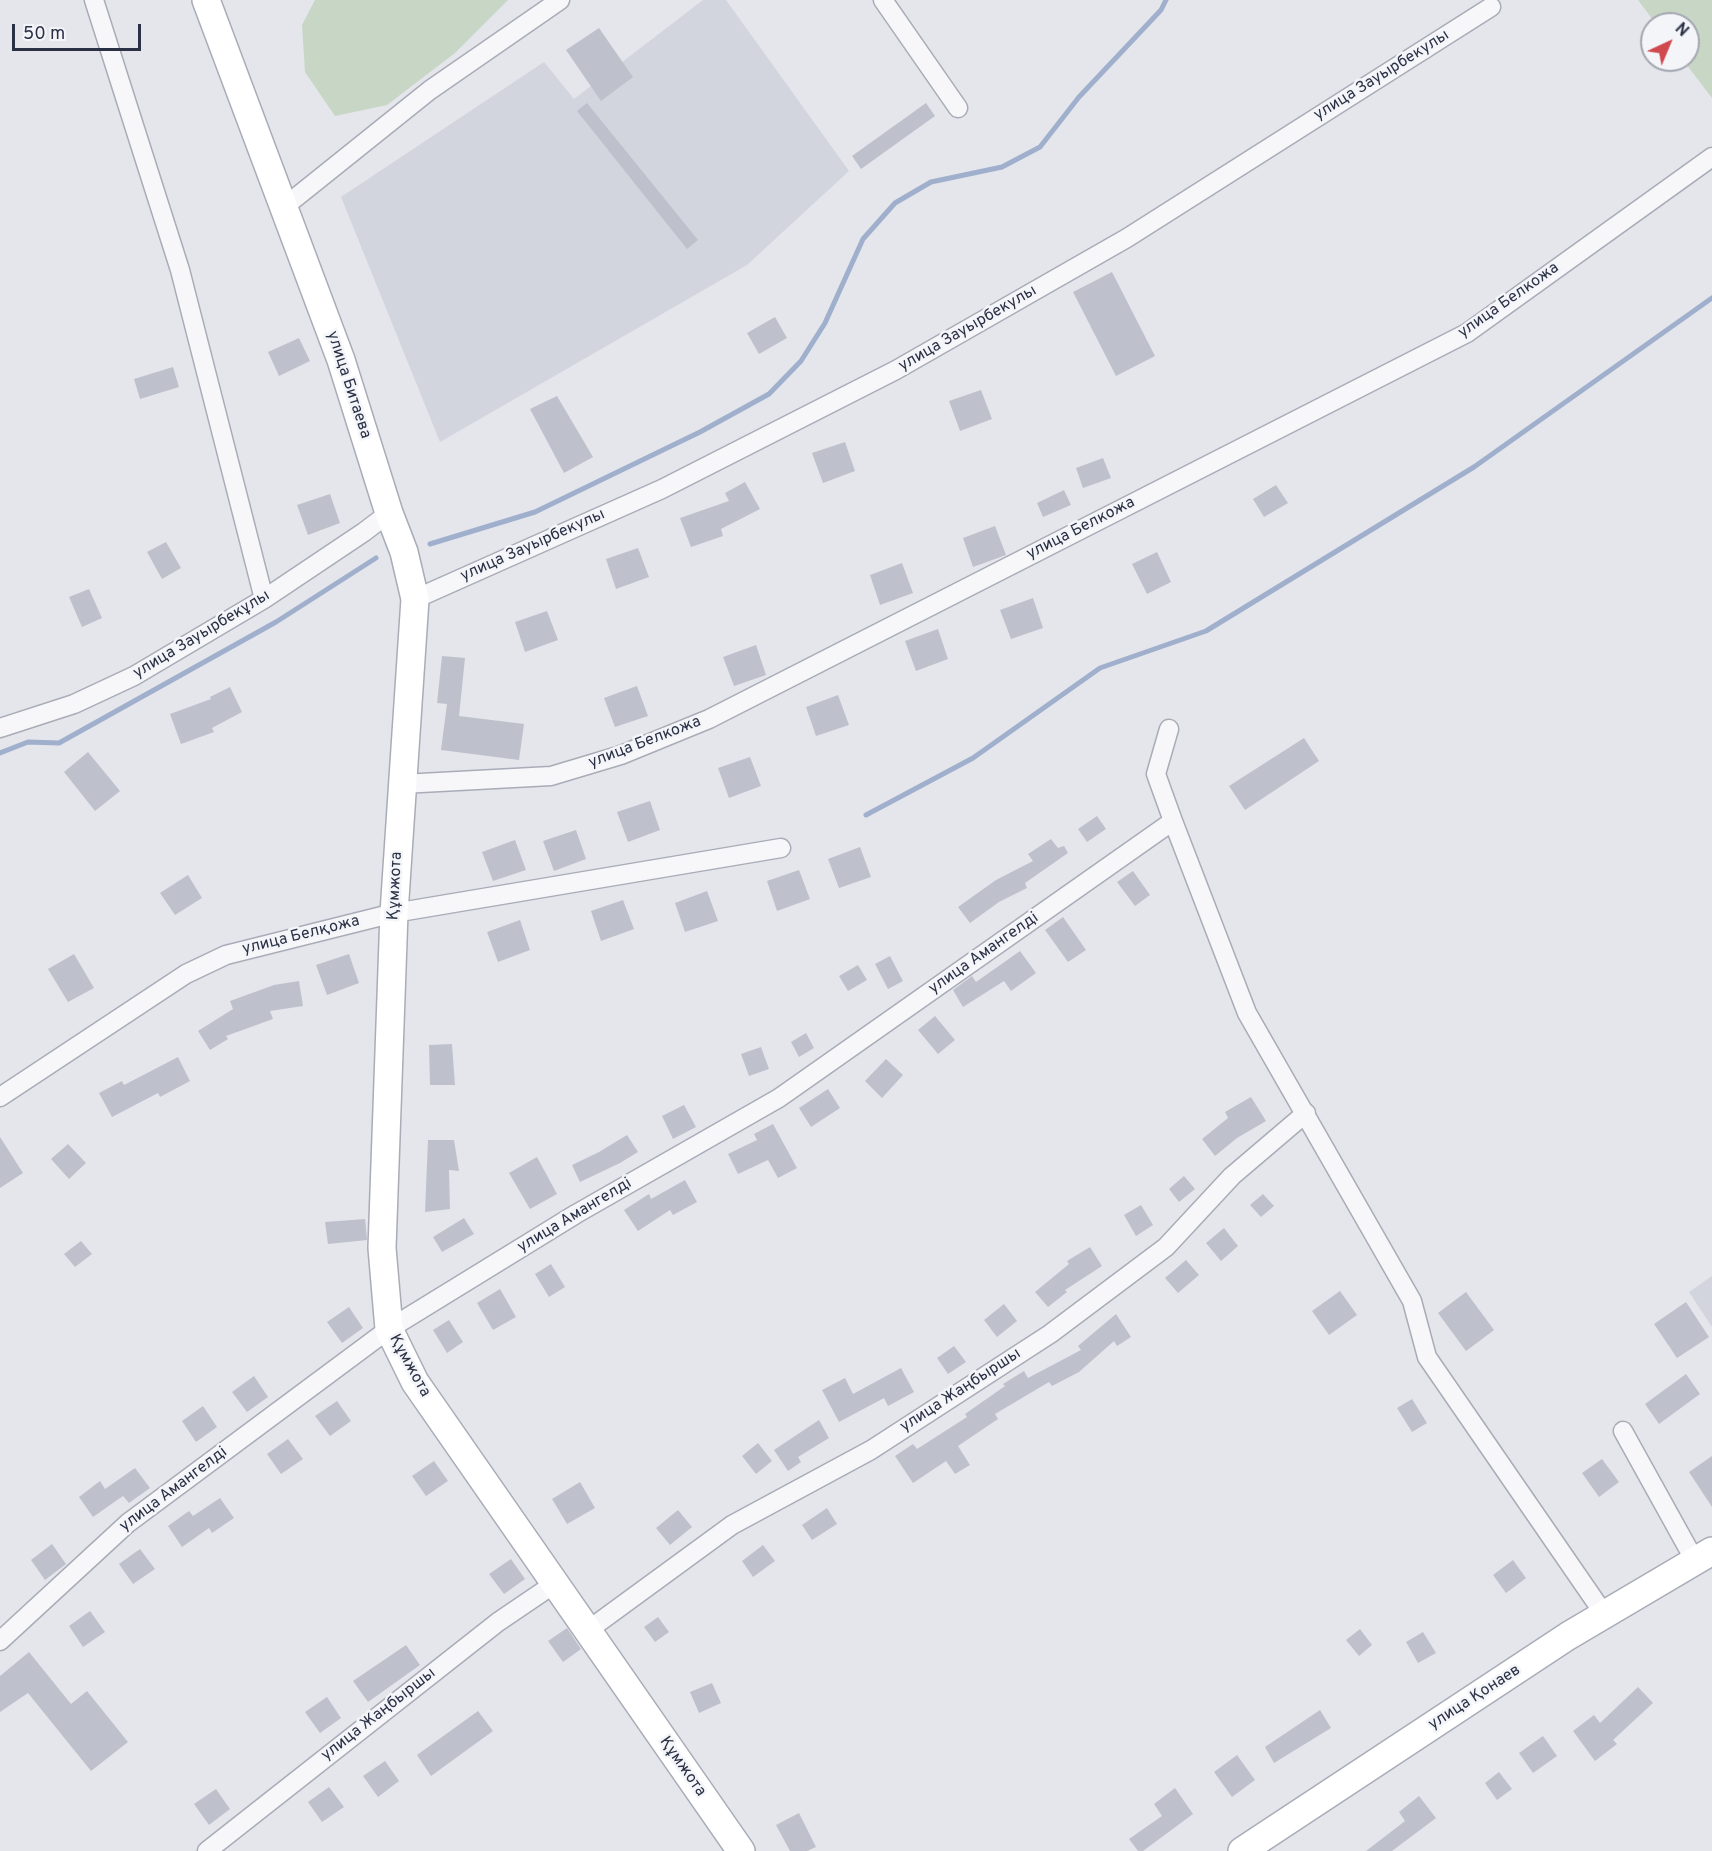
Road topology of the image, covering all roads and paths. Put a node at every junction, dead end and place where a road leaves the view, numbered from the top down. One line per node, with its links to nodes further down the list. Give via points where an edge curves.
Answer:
1 (94, 0): 10 (street, via 180,270)
2 (206, 0): 8 (street, улица Битаева)
3 (560, 0): 8 (street, via 430,90)
4 (883, 0): 6 (street)
5 (1491, 7): 11 (street, улица Зауырбекулы, via 1127,238 896,370 662,489)
6 (958, 108)
7 (1712, 157): 14 (street, улица Белкожа, via 1467,333 709,719 621,755 551,776)
8 (284, 207): 9 (street, улица Битаева, via 341,360)
9 (389, 513): 10 (street, улица Зауырбекұлы); 11 (street, улица Битаева, via 404,552)
10 (264, 599): 12 (street, улица Зауырбекұлы, via 134,676 74,704)
11 (415, 599): 14 (street, улица Битаева)
12 (0, 728)
13 (1169, 729): 15 (street, via 1156,774)
14 (402, 784): 17 (street, Құмжота)
15 (1173, 821): 19 (street, via 1247,1012); 20 (street, улица Амангелді, via 779,1098 576,1214)
16 (781, 848): 17 (street, улица Белқожа)
17 (394, 912): 18 (street, улица Белқожа, via 226,955 186,974); 20 (street, Құмжота, via 382,1248)
18 (0, 1097)
19 (1306, 1113): 24 (street, via 1412,1301 1427,1357); 25 (street, улица Жаңбыршы, via 1232,1176 1166,1247 1050,1334 871,1450 732,1525)
20 (389, 1329): 23 (street, Құмжота, via 415,1382); 26 (street, улица Амангелді, via 128,1523)
21 (1623, 1431): 22 (street)
22 (1706, 1559): 24 (street, улица Қонаев)
23 (554, 1584): 25 (street, Құмжота); 27 (street, улица Жаңбыршы, via 498,1622)
24 (1604, 1614): 29 (street, улица Қонаев)
25 (587, 1631): 28 (street, Құмжота)
26 (0, 1641)
27 (207, 1851)
28 (741, 1851)
29 (1242, 1851)

